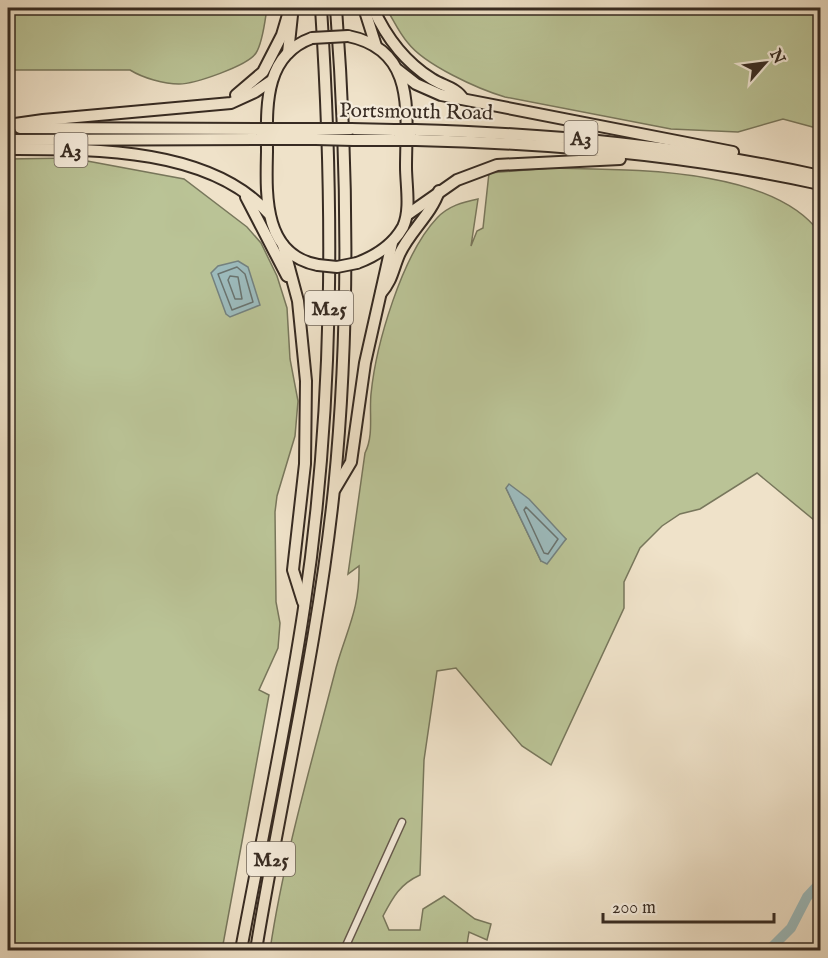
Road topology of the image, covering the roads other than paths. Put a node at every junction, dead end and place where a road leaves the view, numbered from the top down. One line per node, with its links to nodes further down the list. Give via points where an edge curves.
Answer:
1 (290, 8): 7 (highway, via 292,34); 11 (highway, via 263,72)
2 (321, 8): 30 (highway, M25, via 331,245 320,465)
3 (336, 8): 29 (highway, M25, via 346,158 346,243)
4 (364, 8): 6 (highway)
5 (373, 8): 10 (highway, via 403,56)
6 (376, 46): 7 (highway, bridge, via 348,36 312,38); 8 (highway)
7 (288, 53): 9 (highway)
8 (398, 70): 10 (highway, A3, via 424,89); 24 (highway, via 406,101)
9 (270, 81): 11 (highway, A3); 23 (highway, via 266,99)
10 (464, 99): 18 (highway, A3, via 730,149)
11 (231, 103): 12 (highway, A3)
12 (8, 127): 13 (highway, Portsmouth Road / A3)
13 (256, 134): 14 (highway, Portsmouth Road / A3, bridge); 15 (highway, Portsmouth Road / A3)
14 (415, 135): 17 (highway, Portsmouth Road / A3); 18 (highway, Portsmouth Road / A3, via 506,133 608,141)
15 (8, 140)
16 (8, 149): 21 (highway, A3, via 65,149 134,156 206,170)
17 (656, 158): 20 (highway, Portsmouth Road / A3); 22 (highway, A3, via 507,163 468,174)
18 (746, 160): 19 (highway, Portsmouth Road / A3)
19 (820, 176)
20 (820, 184)
21 (242, 190): 23 (highway, A3); 28 (highway, M25)
22 (439, 191): 24 (highway, A3); 27 (highway, M25, via 435,203 400,252 390,283)
23 (268, 213): 26 (highway)
24 (406, 215): 25 (highway)
25 (392, 242): 26 (highway, bridge, via 371,257 337,267 318,265); 27 (highway, M25)
26 (283, 245): 28 (highway)
27 (381, 293): 29 (highway, M25, via 365,363 351,462)
28 (298, 301): 30 (highway, M25, via 307,417 304,485 293,570)
29 (334, 492): 33 (highway, M25, via 298,725)
30 (304, 608): 32 (highway, M25)
31 (402, 822): 34 (street)
32 (241, 951)
33 (255, 951)
34 (344, 951)

